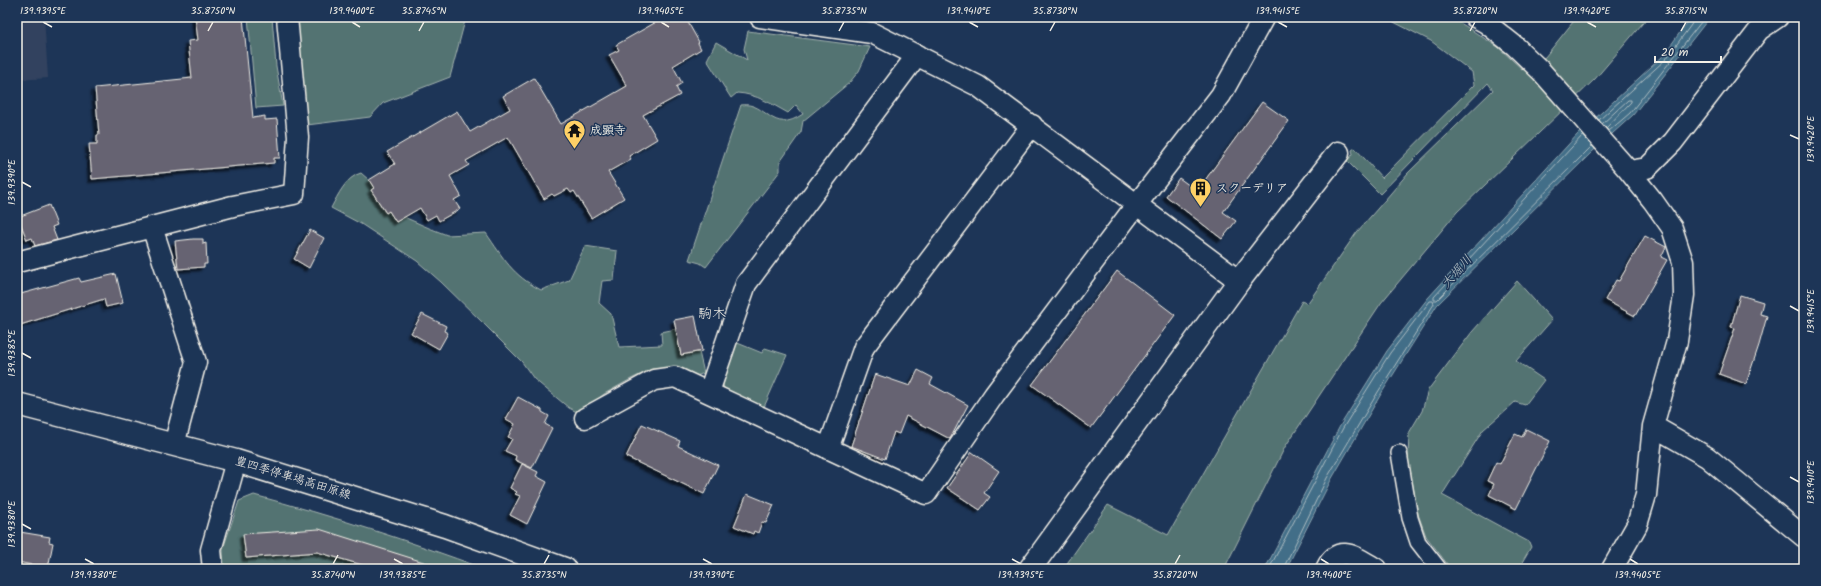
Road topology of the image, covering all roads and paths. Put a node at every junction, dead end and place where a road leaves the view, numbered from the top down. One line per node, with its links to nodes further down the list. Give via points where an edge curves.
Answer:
1 (287, 17): 11 (street, via 298,137 294,194 233,206)
2 (762, 17): 6 (street, via 872,32)
3 (1264, 17): 10 (street, via 1221,95)
4 (1475, 17): 9 (street, via 1516,46)
5 (1778, 17): 9 (street, via 1759,30 1673,142 1647,168)
6 (917, 55): 7 (street, via 978,86); 14 (street, via 746,284)
7 (1032, 125): 10 (street); 19 (street, via 864,346)
8 (1338, 153): 13 (main road)
9 (1624, 165): 17 (street, via 1672,228 1683,262 1684,295 1677,341)
10 (1136, 204): 13 (street); 19 (street, via 994,395 926,494)
11 (152, 227): 12 (street); 18 (street, via 196,362)
12 (17, 262)
13 (1239, 282): 25 (main road)
14 (709, 392): 16 (street, via 675,377 654,380); 19 (street)
15 (17, 404): 18 (main road, 豊四季停車場高田原線)
16 (584, 418)
17 (1653, 426): 22 (street, via 1707,458); 29 (street, via 1646,495 1637,525)
18 (174, 445): 21 (main road, 豊四季停車場高田原線)
19 (828, 449)
20 (1399, 453): 28 (street, via 1412,524 1418,542)
21 (236, 461): 23 (street, via 212,550); 24 (main road, 豊四季停車場高田原線, via 445,526)
22 (1804, 537)
23 (213, 569)
24 (565, 569)
25 (1030, 569)
26 (1326, 569): 27 (street, via 1339,554 1346,554)
27 (1377, 569)
28 (1439, 569)
29 (1612, 569)

